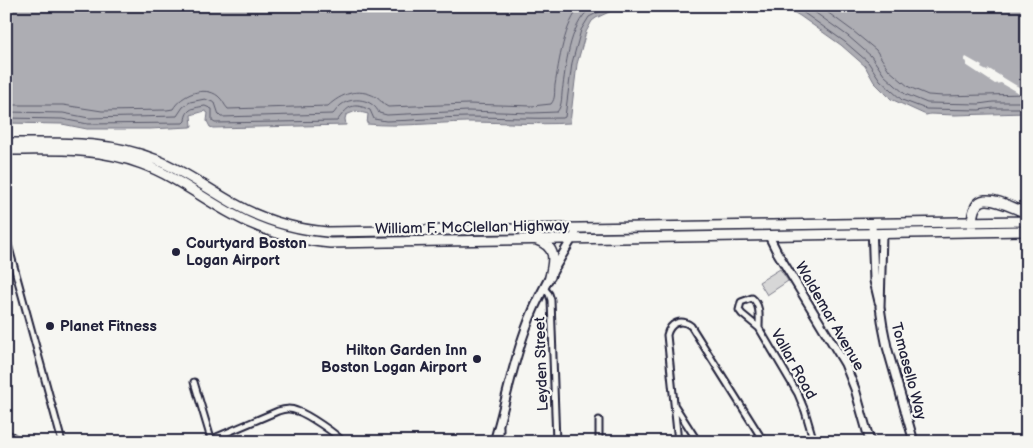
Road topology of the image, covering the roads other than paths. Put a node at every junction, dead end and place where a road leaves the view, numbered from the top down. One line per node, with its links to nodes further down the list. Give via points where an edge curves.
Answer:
1 (6, 143): 7 (highway, William F. McClellan Highway, via 83,143 132,151 179,170 249,212 314,231)
2 (6, 150): 15 (highway, William F. McClellan Highway, via 79,150 130,160 166,174 248,222 300,239 343,243)
3 (1027, 213): 5 (highway, via 986,199 975,206)
4 (1027, 221): 5 (highway, William F. McClellan Highway)
5 (972, 222): 6 (highway, William F. McClellan Highway); 9 (highway)
6 (872, 224): 7 (highway, William F. McClellan Highway); 10 (street, Tomasello Way)
7 (578, 229): 14 (street)
8 (1027, 230): 9 (highway, William F. McClellan Highway)
9 (972, 232): 11 (highway, William F. McClellan Highway)
10 (872, 234): 11 (highway, William F. McClellan Highway); 12 (highway, William F. McClellan Highway); 18 (street, Tomasello Way, via 874,281)
11 (882, 234): 18 (street, Tomasello Way)
12 (770, 236): 14 (highway, William F. McClellan Highway); 38 (street, Waldemar Avenue, via 776,252 848,369)
13 (6, 237): 27 (street)
14 (572, 238): 15 (highway, William F. McClellan Highway); 16 (street)
15 (535, 240): 16 (highway, via 547,244 552,250)
16 (550, 276): 17 (street)
17 (544, 288): 22 (street, via 522,338); 32 (street, Leyden Street, via 551,300)
18 (880, 307): 39 (street, Tomasello Way, via 887,347)
19 (759, 328): 19 (street, Vallar Road, via 756,301 747,299 739,306 740,312); 37 (street, Vallar Road, via 798,394)
20 (194, 382): 25 (street)
21 (675, 405): 34 (street); 35 (street); 36 (street, via 667,333 678,322 686,322)
22 (501, 419): 30 (street); 31 (street)
23 (599, 420): 33 (street)
24 (6, 434): 26 (street)
25 (211, 439): 28 (street); 29 (street, via 286,409 301,413)
26 (19, 442)
27 (62, 442)
28 (205, 442)
29 (343, 442)
30 (494, 442)
31 (500, 442)
32 (556, 442)
33 (599, 442)
34 (678, 442)
35 (698, 442)
36 (764, 442)
37 (814, 442)
38 (870, 442)
39 (914, 442)

